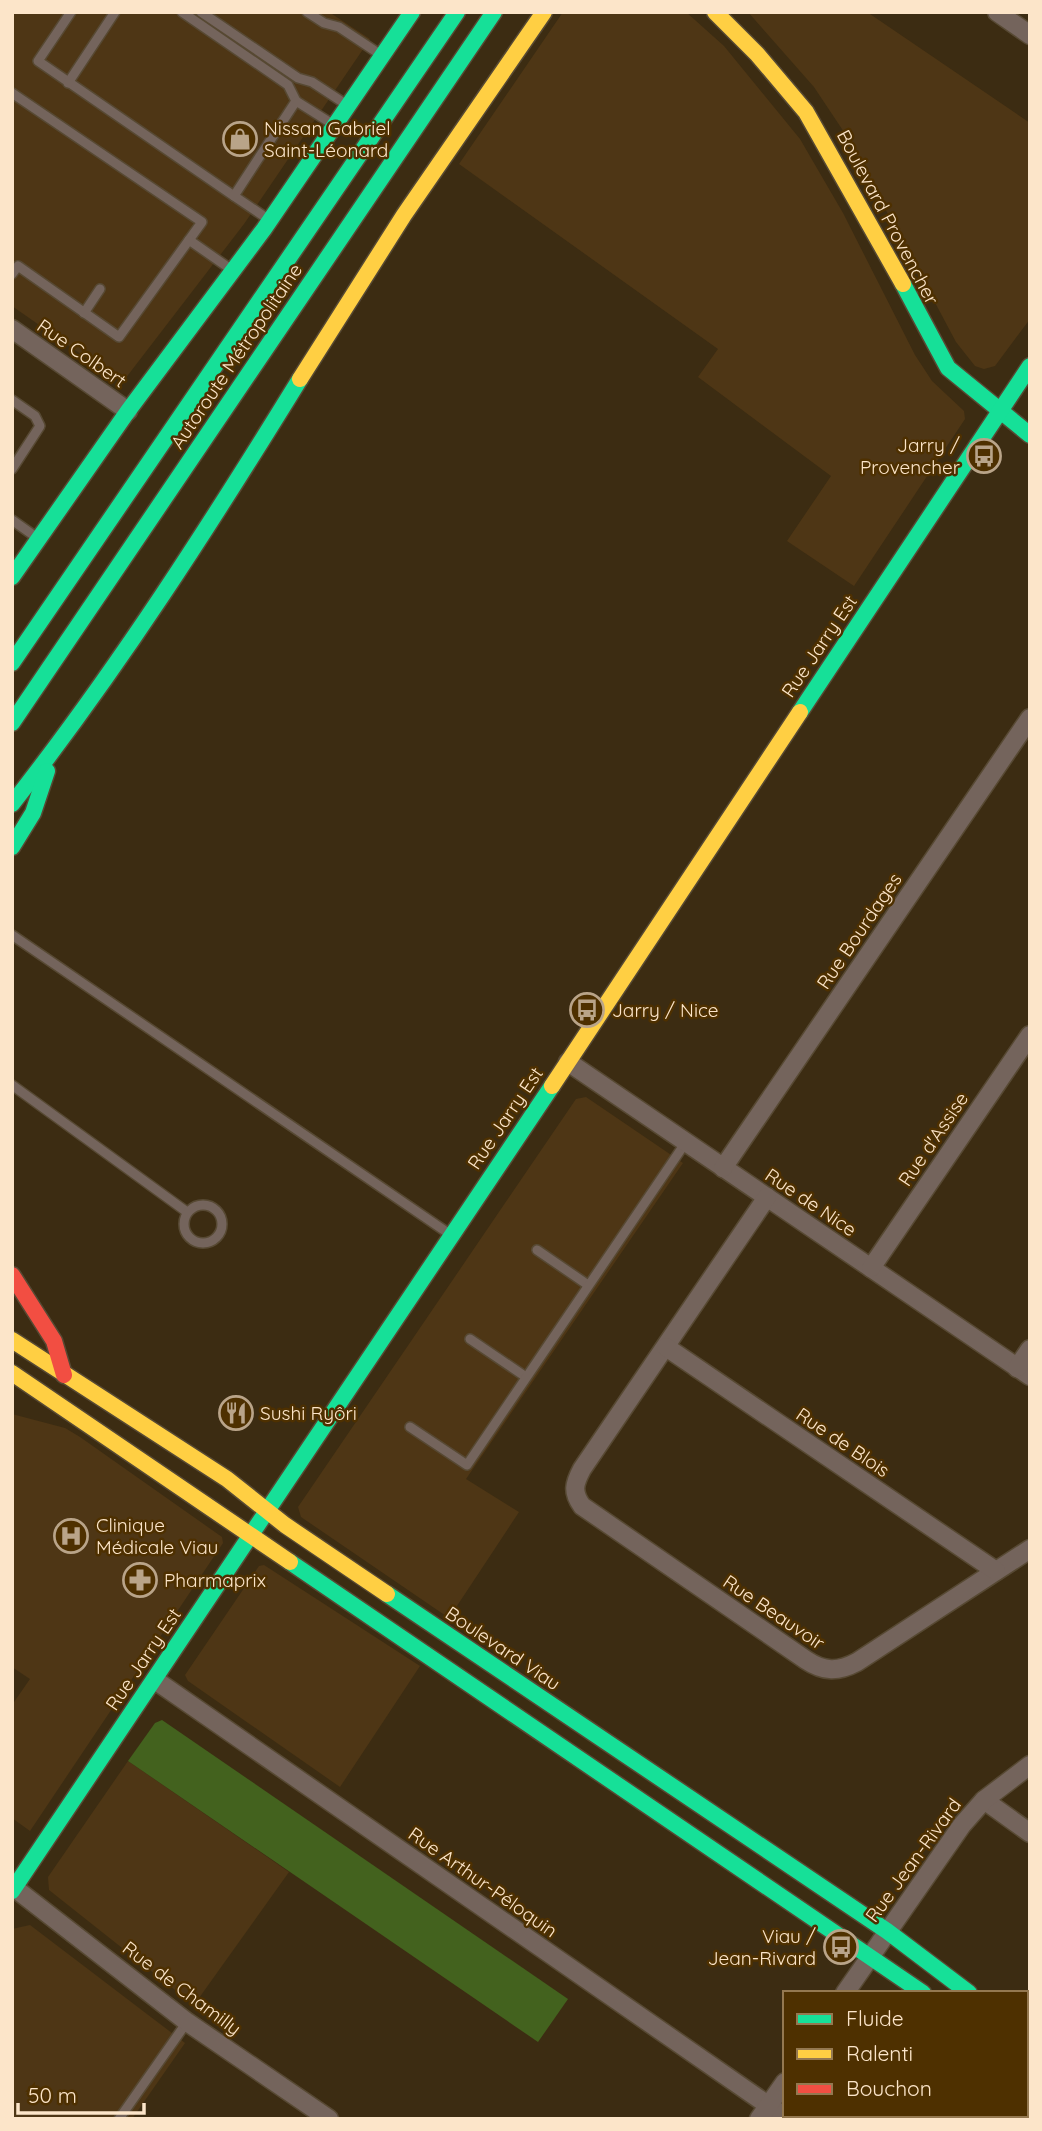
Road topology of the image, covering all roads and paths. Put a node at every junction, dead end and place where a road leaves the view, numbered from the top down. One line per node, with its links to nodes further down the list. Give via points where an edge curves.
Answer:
1 (71, 12): 14 (lane, via 38,61)
2 (114, 12): 14 (lane)
3 (182, 12): 16 (lane, via 205,34 288,85)
4 (201, 12): 17 (lane, via 298,78)
5 (307, 12): 13 (lane)
6 (412, 12): 13 (main road)
7 (457, 12): 38 (main road, Autoroute Métropolitaine)
8 (494, 12): 40 (main road, Autoroute Métropolitaine)
9 (544, 12): 41 (main road, via 359,283 246,468)
10 (715, 12): 32 (main road, Boulevard Provencher, via 806,112 859,201 940,357 958,379)
11 (997, 12): 12 (street)
12 (1030, 35)
13 (383, 56): 17 (main road)
14 (68, 83): 20 (lane)
15 (12, 93): 23 (lane, via 202,222)
16 (296, 100): 19 (lane); 21 (lane)
17 (349, 106): 19 (main road)
18 (148, 125): 20 (lane)
19 (335, 125): 22 (main road)
20 (141, 133): 21 (lane)
21 (234, 196): 22 (lane)
22 (270, 220): 25 (main road)
23 (189, 240): 25 (lane); 27 (lane, via 119,337)
24 (14, 268): 27 (lane)
25 (233, 271): 31 (main road)
26 (100, 289): 27 (lane)
27 (84, 313)
28 (12, 329): 31 (street, Rue Colbert)
29 (1030, 366): 32 (main road, Rue Jarry Est)
30 (12, 400): 34 (lane, via 35,416 40,426)
31 (128, 411): 36 (main road)
32 (999, 412): 33 (main road, Boulevard Provencher); 46 (main road, Rue Jarry Est)
33 (1030, 435)
34 (12, 470)
35 (12, 520): 36 (lane)
36 (38, 539): 37 (main road)
37 (12, 577)
38 (12, 663)
39 (1030, 718): 49 (street, Rue Bourdages)
40 (12, 723)
41 (52, 756): 42 (main road); 43 (main road, via 33,813)
42 (12, 804)
43 (12, 847)
44 (12, 935): 52 (lane)
45 (1030, 1035): 54 (street, Rue d'Assise)
46 (568, 1062): 48 (street, Rue de Nice); 52 (main road, Rue Jarry Est)
47 (12, 1085): 51 (lane)
48 (686, 1142): 49 (street, Rue de Nice); 56 (lane)
49 (723, 1168): 50 (street, Rue de Nice)
50 (767, 1197): 54 (street, Rue de Nice); 59 (street)
51 (187, 1212): 51 (lane, via 184,1231 193,1241 206,1243 217,1237 222,1226 215,1209 198,1205)
52 (452, 1236): 68 (main road, Rue Jarry Est)
53 (537, 1251): 56 (lane)
54 (871, 1268): 61 (street, Rue de Nice)
55 (12, 1275): 63 (main road, via 54,1341)
56 (588, 1285): 64 (lane)
57 (470, 1339): 64 (lane)
58 (12, 1340): 63 (main road, Boulevard Viau)
59 (666, 1347): 71 (street, Rue de Blois); 71 (street, Rue Beauvoir, via 582,1469 574,1495 597,1517 806,1660 832,1671 857,1662)
60 (1030, 1349): 61 (street)
61 (1023, 1372)
62 (12, 1373): 65 (main road)
63 (64, 1374): 68 (main road, Boulevard Viau, via 216,1472)
64 (526, 1377): 67 (lane, via 467,1465)
65 (47, 1395): 66 (main road); 69 (main road)
66 (12, 1397)
67 (410, 1427)
68 (268, 1513): 69 (main road, Rue Jarry Est); 77 (main road, Boulevard Viau)
69 (253, 1535): 72 (main road, Rue Jarry Est); 78 (main road)
70 (1030, 1549): 71 (street, Rue Beauvoir)
71 (996, 1571)
72 (155, 1680): 76 (main road, Rue Jarry Est); 84 (street, Rue Arthur-Péloquin)
73 (1030, 1765): 74 (street, Rue Jean-Rivard)
74 (984, 1800): 75 (street); 77 (street, Rue Jean-Rivard)
75 (1030, 1833)
76 (13, 1888): 82 (street, Rue de Chamilly)
77 (887, 1931): 78 (street, Rue Jean-Rivard); 81 (main road, Boulevard Viau)
78 (871, 1954): 79 (street, Rue Jean-Rivard); 80 (main road)
79 (846, 1991)
80 (920, 1991)
81 (967, 1991)
82 (187, 2022): 85 (lane); 86 (street, Rue de Chamilly)
83 (783, 2085): 84 (street)
84 (764, 2112): 87 (street, Rue Arthur-Péloquin)
85 (118, 2119)
86 (329, 2119)
87 (788, 2119)

